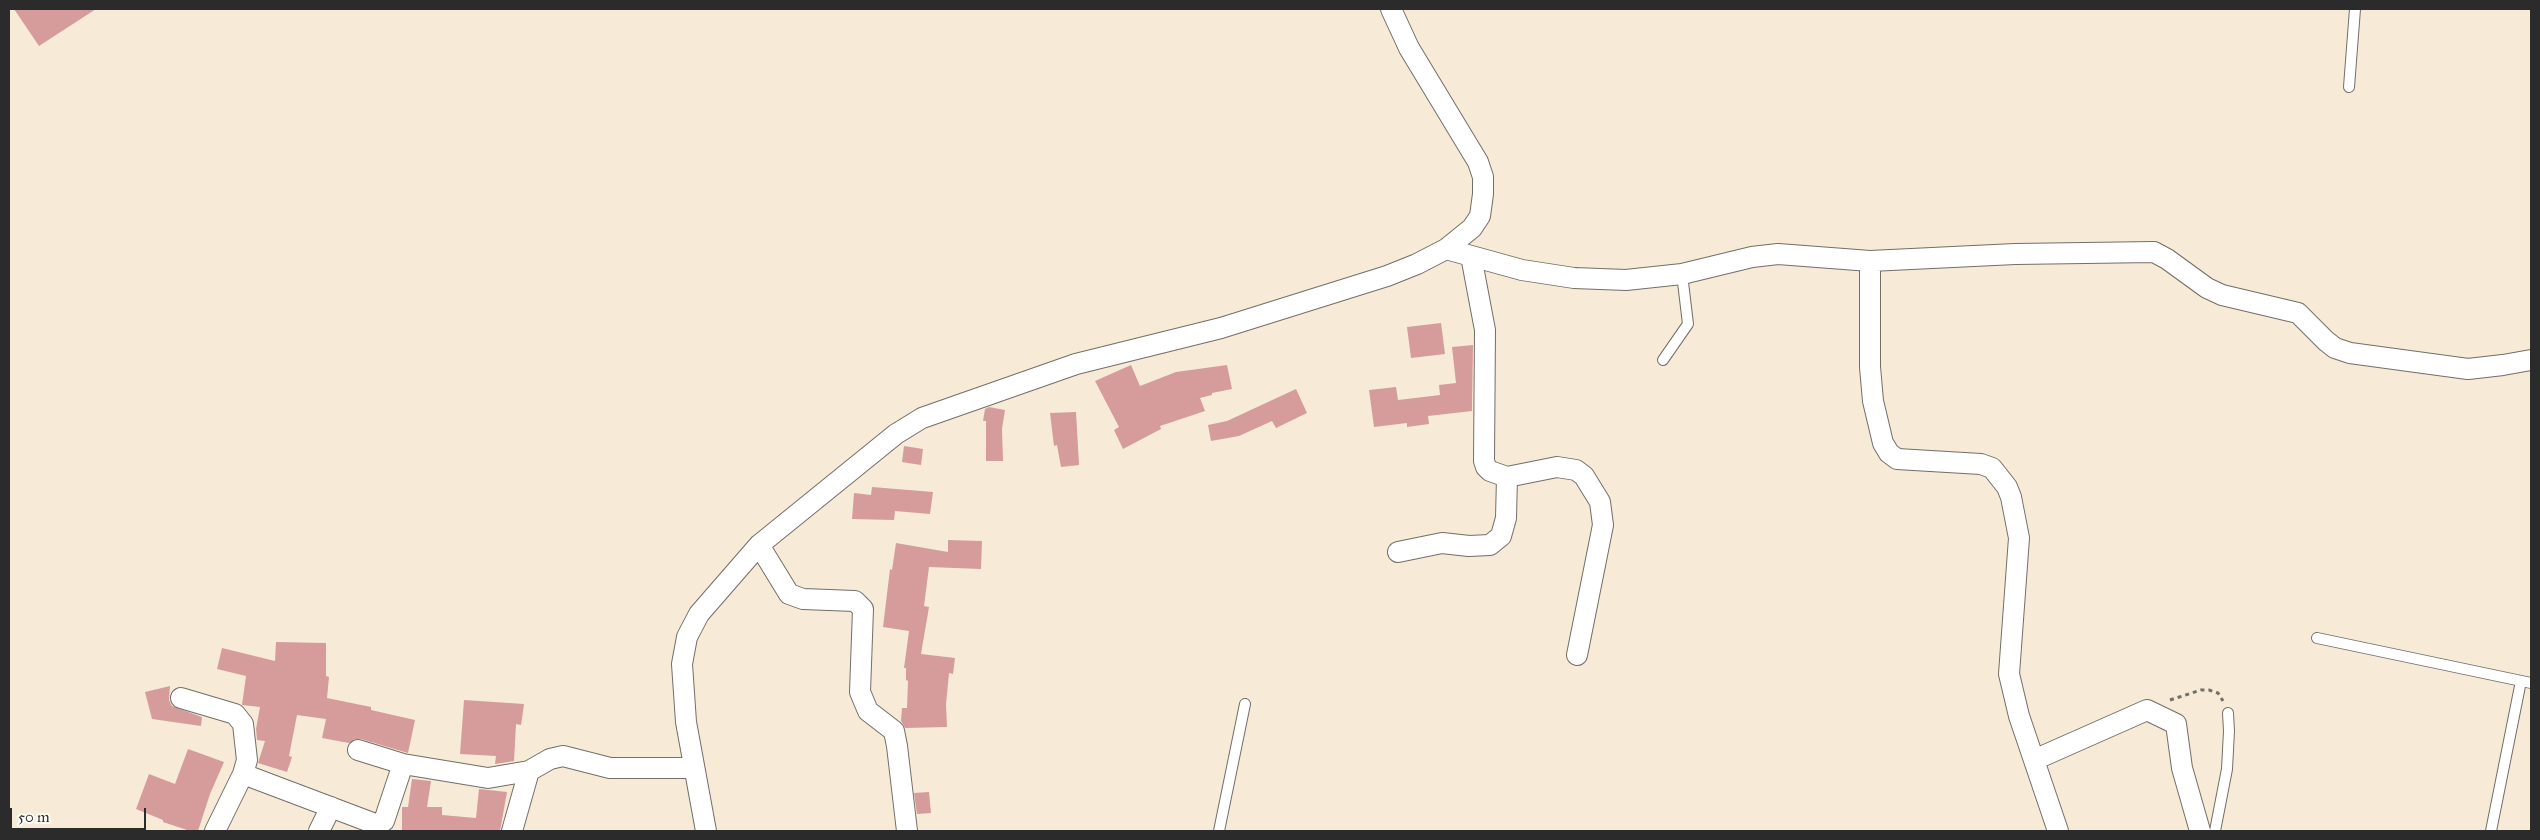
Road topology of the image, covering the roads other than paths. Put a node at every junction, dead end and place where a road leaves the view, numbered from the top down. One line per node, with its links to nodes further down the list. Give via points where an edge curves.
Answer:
1 (1391, 9): 4 (street, via 1409,48 1478,162 1483,178 1480,216 1472,228)
2 (2355, 9): 3 (lane)
3 (2348, 87)
4 (1446, 249): 5 (street); 11 (street, via 1387,276 1320,298 1221,328 1076,364 922,418 896,434)
5 (1471, 256): 7 (street, via 1522,270 1574,278 1626,280); 10 (street, via 1485,330 1484,461 1490,471)
6 (1870, 261): 7 (street, via 1778,254); 9 (street, via 2154,252 2207,288 2298,313 2335,348 2468,369); 20 (street, via 1872,401 1883,443 1897,460 1981,464 1992,468 2008,487 2019,538 2009,674 2012,694)
7 (1682, 274): 8 (lane, via 1688,324)
8 (1663, 360)
9 (2531, 360)
10 (1506, 477): 12 (street, via 1506,518 1500,536 1490,545 1442,543); 14 (street, via 1557,467 1576,470 1584,476 1600,502 1603,525)
11 (759, 545): 22 (street, via 699,614 687,636 682,664 686,722); 30 (street, via 789,594 803,599 855,601 863,609 860,692 868,711 894,731)
12 (1398, 552)
13 (2317, 638): 15 (lane)
14 (1577, 656)
15 (2526, 682): 35 (lane)
16 (181, 698): 24 (street, via 235,714 243,724 247,760)
17 (1244, 704): 31 (lane)
18 (2228, 712): 34 (lane, via 2227,769)
19 (358, 750): 21 (street)
20 (2034, 760): 32 (street); 33 (street, via 2147,710 2176,724 2182,768)
21 (403, 764): 23 (street, via 488,778); 25 (street, via 384,821 378,825)
22 (694, 768): 23 (street, via 610,768 563,756 550,759); 29 (street)
23 (529, 771): 28 (street)
24 (243, 774): 25 (street); 26 (street)
25 (330, 807): 27 (street)
26 (215, 831)
27 (319, 831)
28 (512, 831)
29 (706, 831)
30 (906, 831)
31 (1219, 831)
32 (2058, 831)
33 (2200, 831)
34 (2215, 831)
35 (2491, 831)

